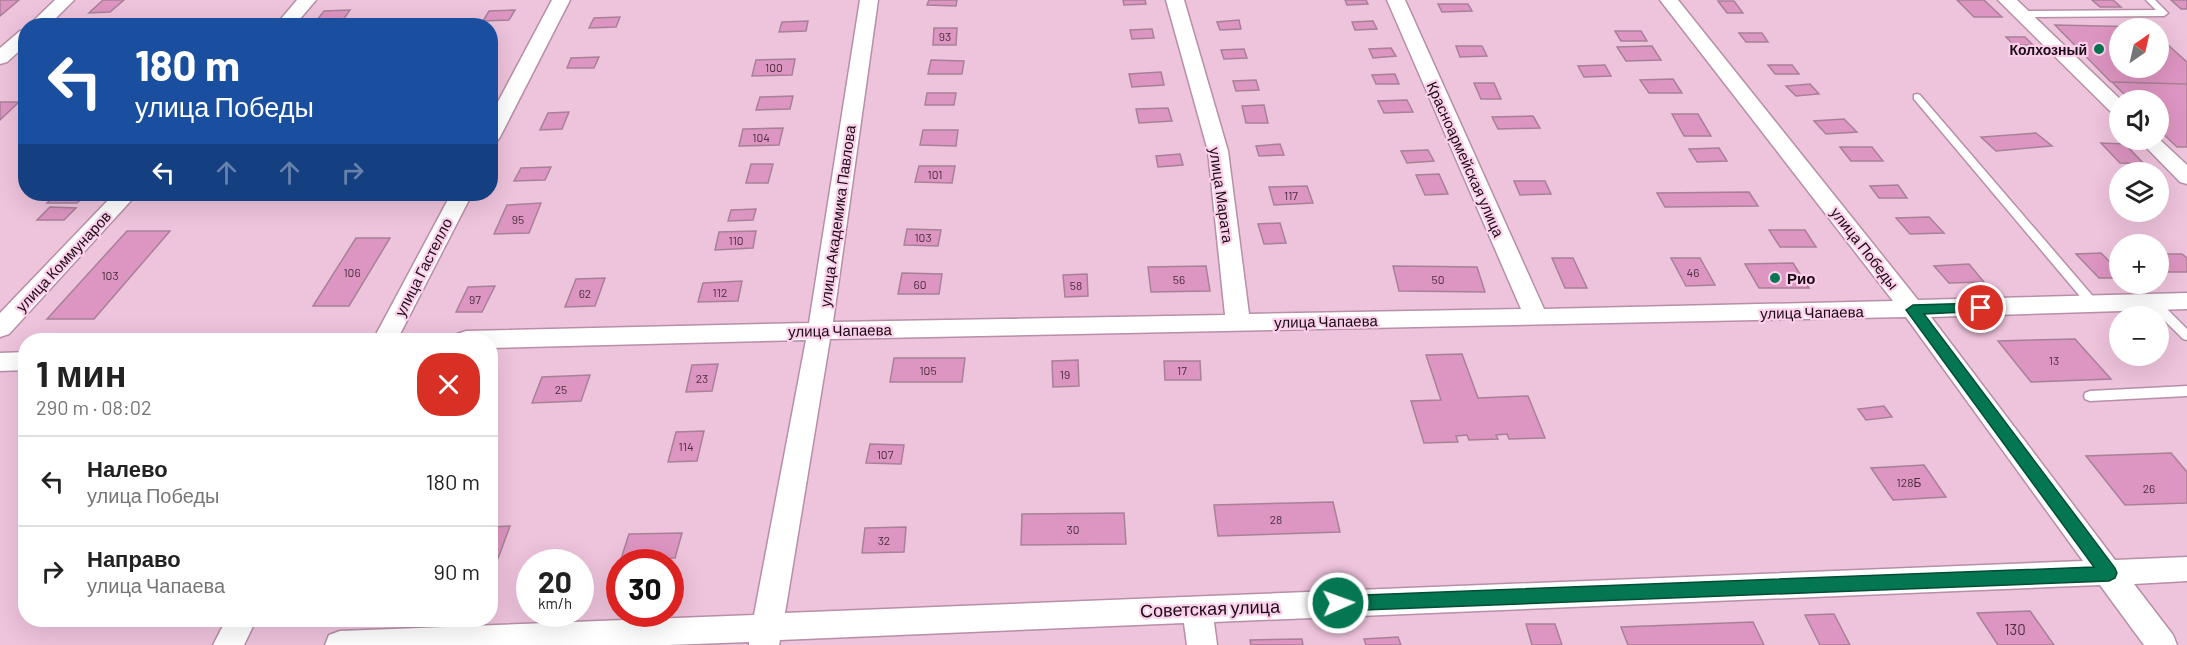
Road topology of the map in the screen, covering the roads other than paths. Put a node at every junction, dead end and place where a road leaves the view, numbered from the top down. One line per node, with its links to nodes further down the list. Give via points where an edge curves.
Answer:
1 (65, 0): 11 (street)
2 (307, 0): 12 (street)
3 (561, 0): 17 (street)
4 (869, 0): 29 (street, улица Академика Павлова)
5 (1175, 0): 27 (street, улица Марата, via 1218,151)
6 (1395, 0): 26 (street, Красноармейская улица)
7 (1669, 0): 25 (street, улица Победы)
8 (2007, 0): 10 (street)
9 (2150, 0): 10 (lane, via 2164,13)
10 (2023, 14): 16 (street)
11 (46, 18)
12 (291, 18)
13 (18, 42): 14 (street)
14 (0, 58)
15 (1917, 97): 24 (lane)
16 (2109, 99)
17 (498, 122)
18 (2159, 150): 19 (street)
19 (2187, 177)
20 (119, 201): 28 (street, улица Коммунаров)
21 (457, 201): 30 (street, улица Гастелло)
22 (2187, 301): 23 (street, улица Чапаева)
23 (2153, 302): 24 (street, улица Чапаева); 31 (lane)
24 (2093, 304): 25 (street, улица Чапаева)
25 (1913, 310): 26 (street, улица Чапаева); 38 (street, улица Победы)
26 (1536, 317): 27 (street, улица Чапаева)
27 (1238, 322): 29 (street, улица Чапаева)
28 (0, 328)
29 (820, 330): 32 (street, улица Чапаева); 41 (street, улица Академика Павлова)
30 (389, 333)
31 (2187, 336)
32 (498, 339)
33 (18, 361): 34 (street)
34 (0, 362)
35 (2187, 391): 36 (lane)
36 (2090, 396)
37 (2187, 568): 38 (street, Советская улица)
38 (2109, 573): 39 (street, Советская улица); 45 (street, улица Победы)
39 (1197, 609): 41 (street, Советская улица); 44 (street)
40 (237, 627): 42 (street)
41 (765, 636): 43 (street, Советская улица)
42 (228, 645)
43 (340, 645)
44 (1202, 645)
45 (2162, 645)

